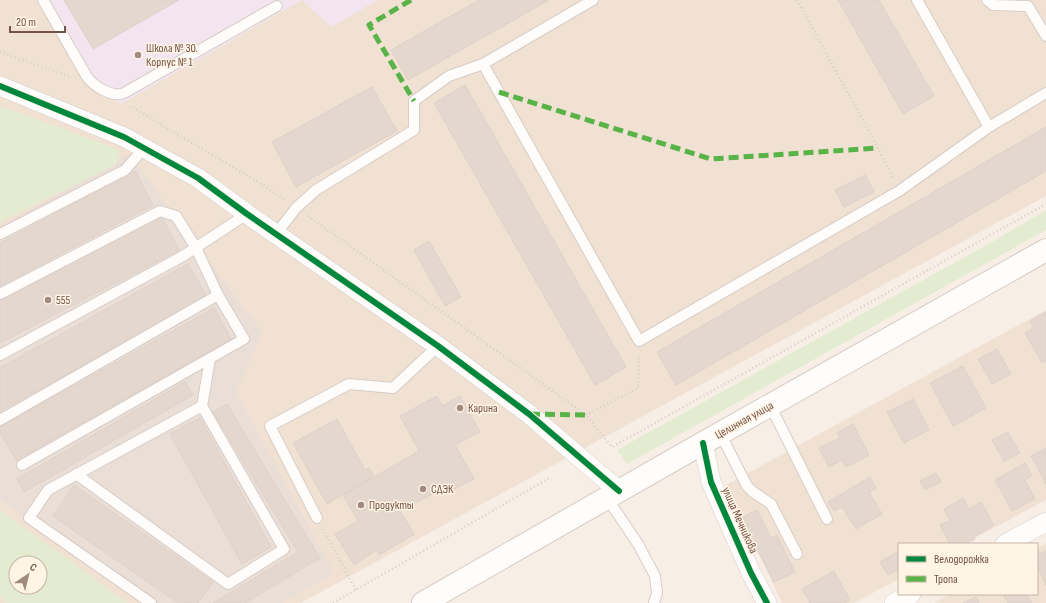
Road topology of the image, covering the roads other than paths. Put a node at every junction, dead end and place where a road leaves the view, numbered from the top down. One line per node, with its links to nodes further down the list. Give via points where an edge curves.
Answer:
1 (43, 0): 6 (lane, via 88,77 98,86 116,95 124,93)
2 (593, 0): 8 (lane)
3 (917, 0): 11 (lane)
4 (987, 0): 5 (lane, via 993,5)
5 (1030, 3): 7 (lane)
6 (277, 6)
7 (1046, 36)
8 (483, 64): 11 (lane, via 639,340 899,191); 15 (lane, via 449,76 414,101 414,130 316,190 296,208)
9 (0, 86): 12 (street, via 124,137)
10 (1046, 93): 11 (lane)
11 (989, 127)
12 (144, 148): 13 (street, via 198,178); 14 (lane, via 125,170)
13 (247, 214): 15 (street); 16 (lane)
14 (0, 234)
15 (276, 234): 20 (street)
16 (196, 248): 18 (lane, via 176,216 160,211); 19 (lane); 21 (lane)
17 (1046, 250): 23 (main road, Целинная улица)
18 (0, 294)
19 (218, 295): 22 (lane, via 244,339); 25 (lane)
20 (438, 346): 29 (street, via 529,414); 30 (lane, via 393,388 349,384 270,426)
21 (0, 356)
22 (210, 359): 24 (lane); 27 (lane)
23 (770, 405): 26 (main road, Целинная улица); 31 (lane)
24 (202, 406): 28 (lane); 28 (lane, via 284,549 228,584)
25 (0, 420)
26 (712, 438): 29 (main road, Целинная улица); 34 (lane, via 747,486 770,504); 39 (street, улица Мечникова, via 711,482)
27 (22, 465)
28 (76, 474): 36 (lane, via 48,490 29,518)
29 (613, 494): 37 (main road, Целинная улица); 38 (lane, via 655,576 657,593)
30 (317, 518)
31 (828, 519)
32 (1046, 522): 33 (street)
33 (1007, 543)
34 (797, 554)
35 (909, 595): 40 (street)
36 (152, 603)
37 (423, 603)
38 (654, 603)
39 (767, 603)
40 (894, 603)

